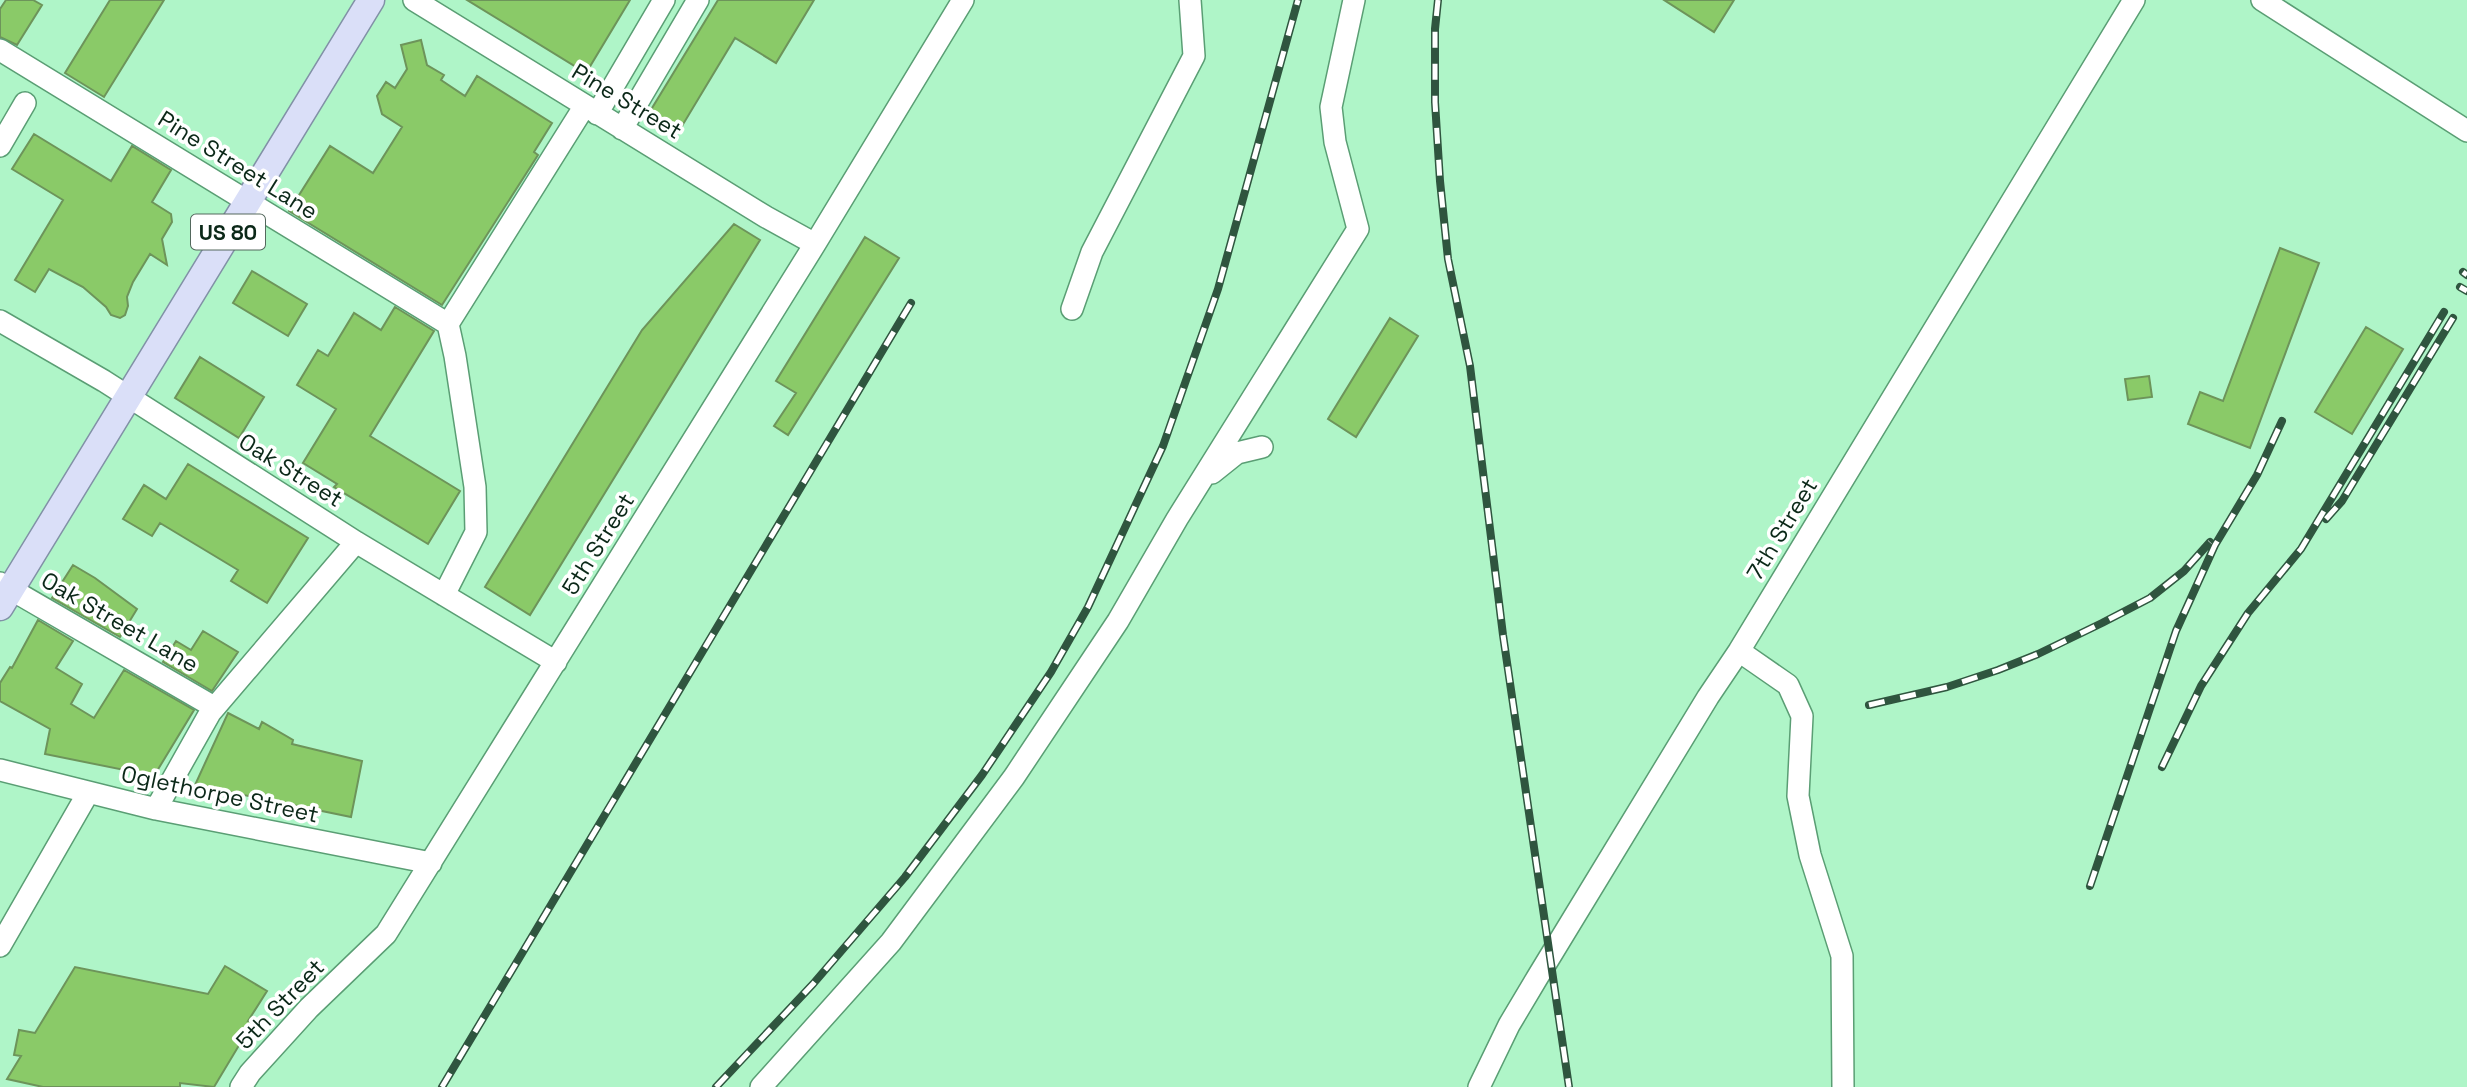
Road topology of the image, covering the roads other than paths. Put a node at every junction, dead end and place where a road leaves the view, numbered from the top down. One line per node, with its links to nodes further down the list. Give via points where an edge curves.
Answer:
1 (371, 0): 16 (main road, US 80)
2 (414, 0): 12 (street, Pine Street)
3 (664, 0): 12 (street)
4 (698, 0): 13 (street)
5 (963, 0): 17 (street, 5th Street)
6 (1190, 0): 18 (street, via 1194,56 1092,252)
7 (1354, 0): 23 (street, via 1331,107 1357,229)
8 (2134, 0): 27 (street, 7th Street)
9 (2262, 0): 14 (street)
10 (0, 50): 16 (street, Pine Street Lane)
11 (25, 103): 15 (street)
12 (591, 111): 13 (street, Pine Street); 20 (street)
13 (622, 129): 17 (street, Pine Street)
14 (2467, 131)
15 (0, 146)
16 (247, 201): 20 (street, Pine Street Lane); 21 (main road, US 80)
17 (815, 244): 28 (street, 5th Street)
18 (1072, 309)
19 (0, 321): 21 (street, Oak Street)
20 (448, 324): 26 (street, via 475,487 475,532)
21 (127, 398): 24 (street, Oak Street); 25 (main road, US 80)
22 (1262, 447): 23 (street, via 1237,453)
23 (1197, 486): 36 (street, via 1118,621 1014,777 891,942)
24 (356, 542): 26 (street, Oak Street); 29 (street)
25 (4, 593): 29 (street, Oak Street Lane)
26 (444, 595): 28 (street, Oak Street)
27 (1739, 651): 37 (street, 7th Street, via 1509,1024); 38 (street, via 1788,685 1802,716 1798,796 1810,855 1842,956)
28 (556, 662): 33 (street, 5th Street)
29 (214, 707): 32 (street)
30 (0, 770): 31 (street, Oglethorpe Street)
31 (88, 793): 32 (street, Oglethorpe Street); 34 (street)
32 (156, 809): 33 (street, Oglethorpe Street)
33 (431, 863): 35 (street, 5th Street, via 386,934 309,1008)
34 (0, 946)
35 (241, 1087)
36 (761, 1087)
37 (1479, 1087)
38 (1843, 1087)

